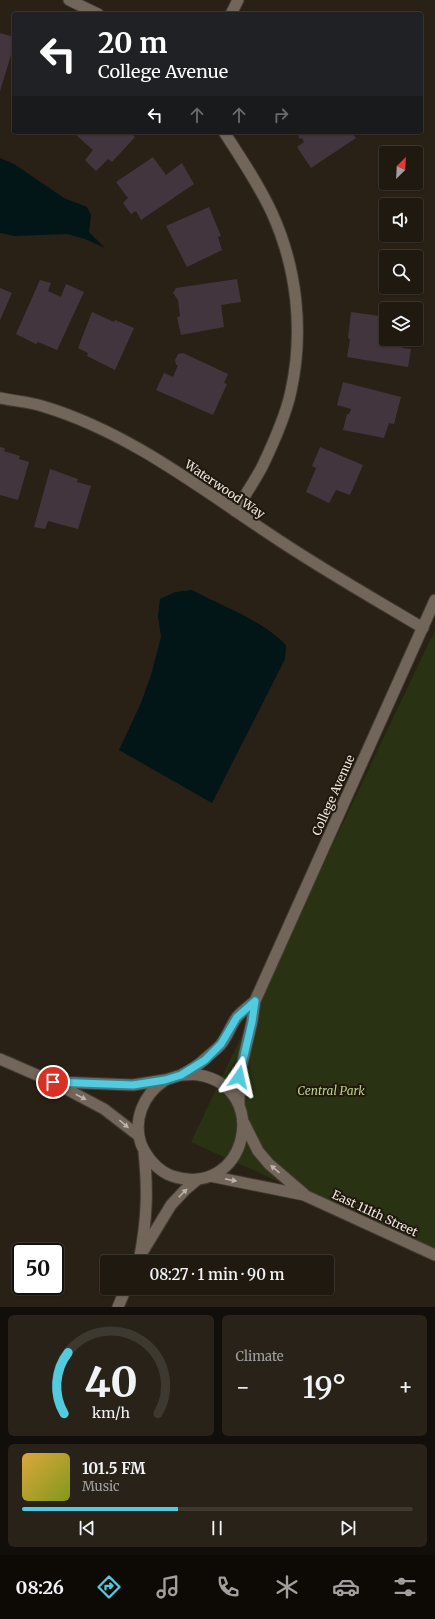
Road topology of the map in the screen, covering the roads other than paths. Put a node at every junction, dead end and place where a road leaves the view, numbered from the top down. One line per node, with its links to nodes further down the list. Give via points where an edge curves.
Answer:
1 (69, 0): 3 (main road)
2 (238, 0): 4 (main road)
3 (94, 12)
4 (232, 12)
5 (225, 134): 7 (main road, via 271,212 283,241 292,269 298,335 291,392 281,422 262,468)
6 (0, 398): 7 (main road, Waterwood Way, via 41,405 118,437 160,461)
7 (235, 511): 9 (main road, Waterwood Way)
8 (435, 600): 9 (main road, College Avenue)
9 (423, 628): 10 (main road, College Avenue)
10 (255, 1001): 12 (main road, College Avenue, via 237,1017 221,1044 205,1060); 15 (main road, College Avenue, via 239,1077)
11 (0, 1059): 14 (main road)
12 (181, 1075): 13 (main road); 15 (main road, via 199,1074 216,1080 230,1091)
13 (165, 1080): 14 (main road, via 133,1085); 17 (main road, via 152,1090 143,1104 138,1120)
14 (53, 1082): 17 (main road, one-way to 17, via 104,1109)
15 (239, 1105): 16 (main road)
16 (244, 1123): 19 (main road, via 242,1140 236,1155 225,1167); 21 (main road, East 111th Street, one-way to 16, via 258,1151)
17 (139, 1136): 18 (main road)
18 (144, 1152): 20 (main road, via 154,1165 167,1174 182,1179); 22 (main road, via 147,1198 145,1227)
19 (210, 1176): 20 (main road); 21 (main road, East 111th Street, one-way to 21)
20 (198, 1179): 23 (main road, one-way to 20, via 171,1205)
21 (304, 1195): 24 (main road, East 111th Street)
22 (139, 1255)
23 (140, 1255)
24 (435, 1255)
25 (123, 1295): 26 (main road)
26 (118, 1307)

